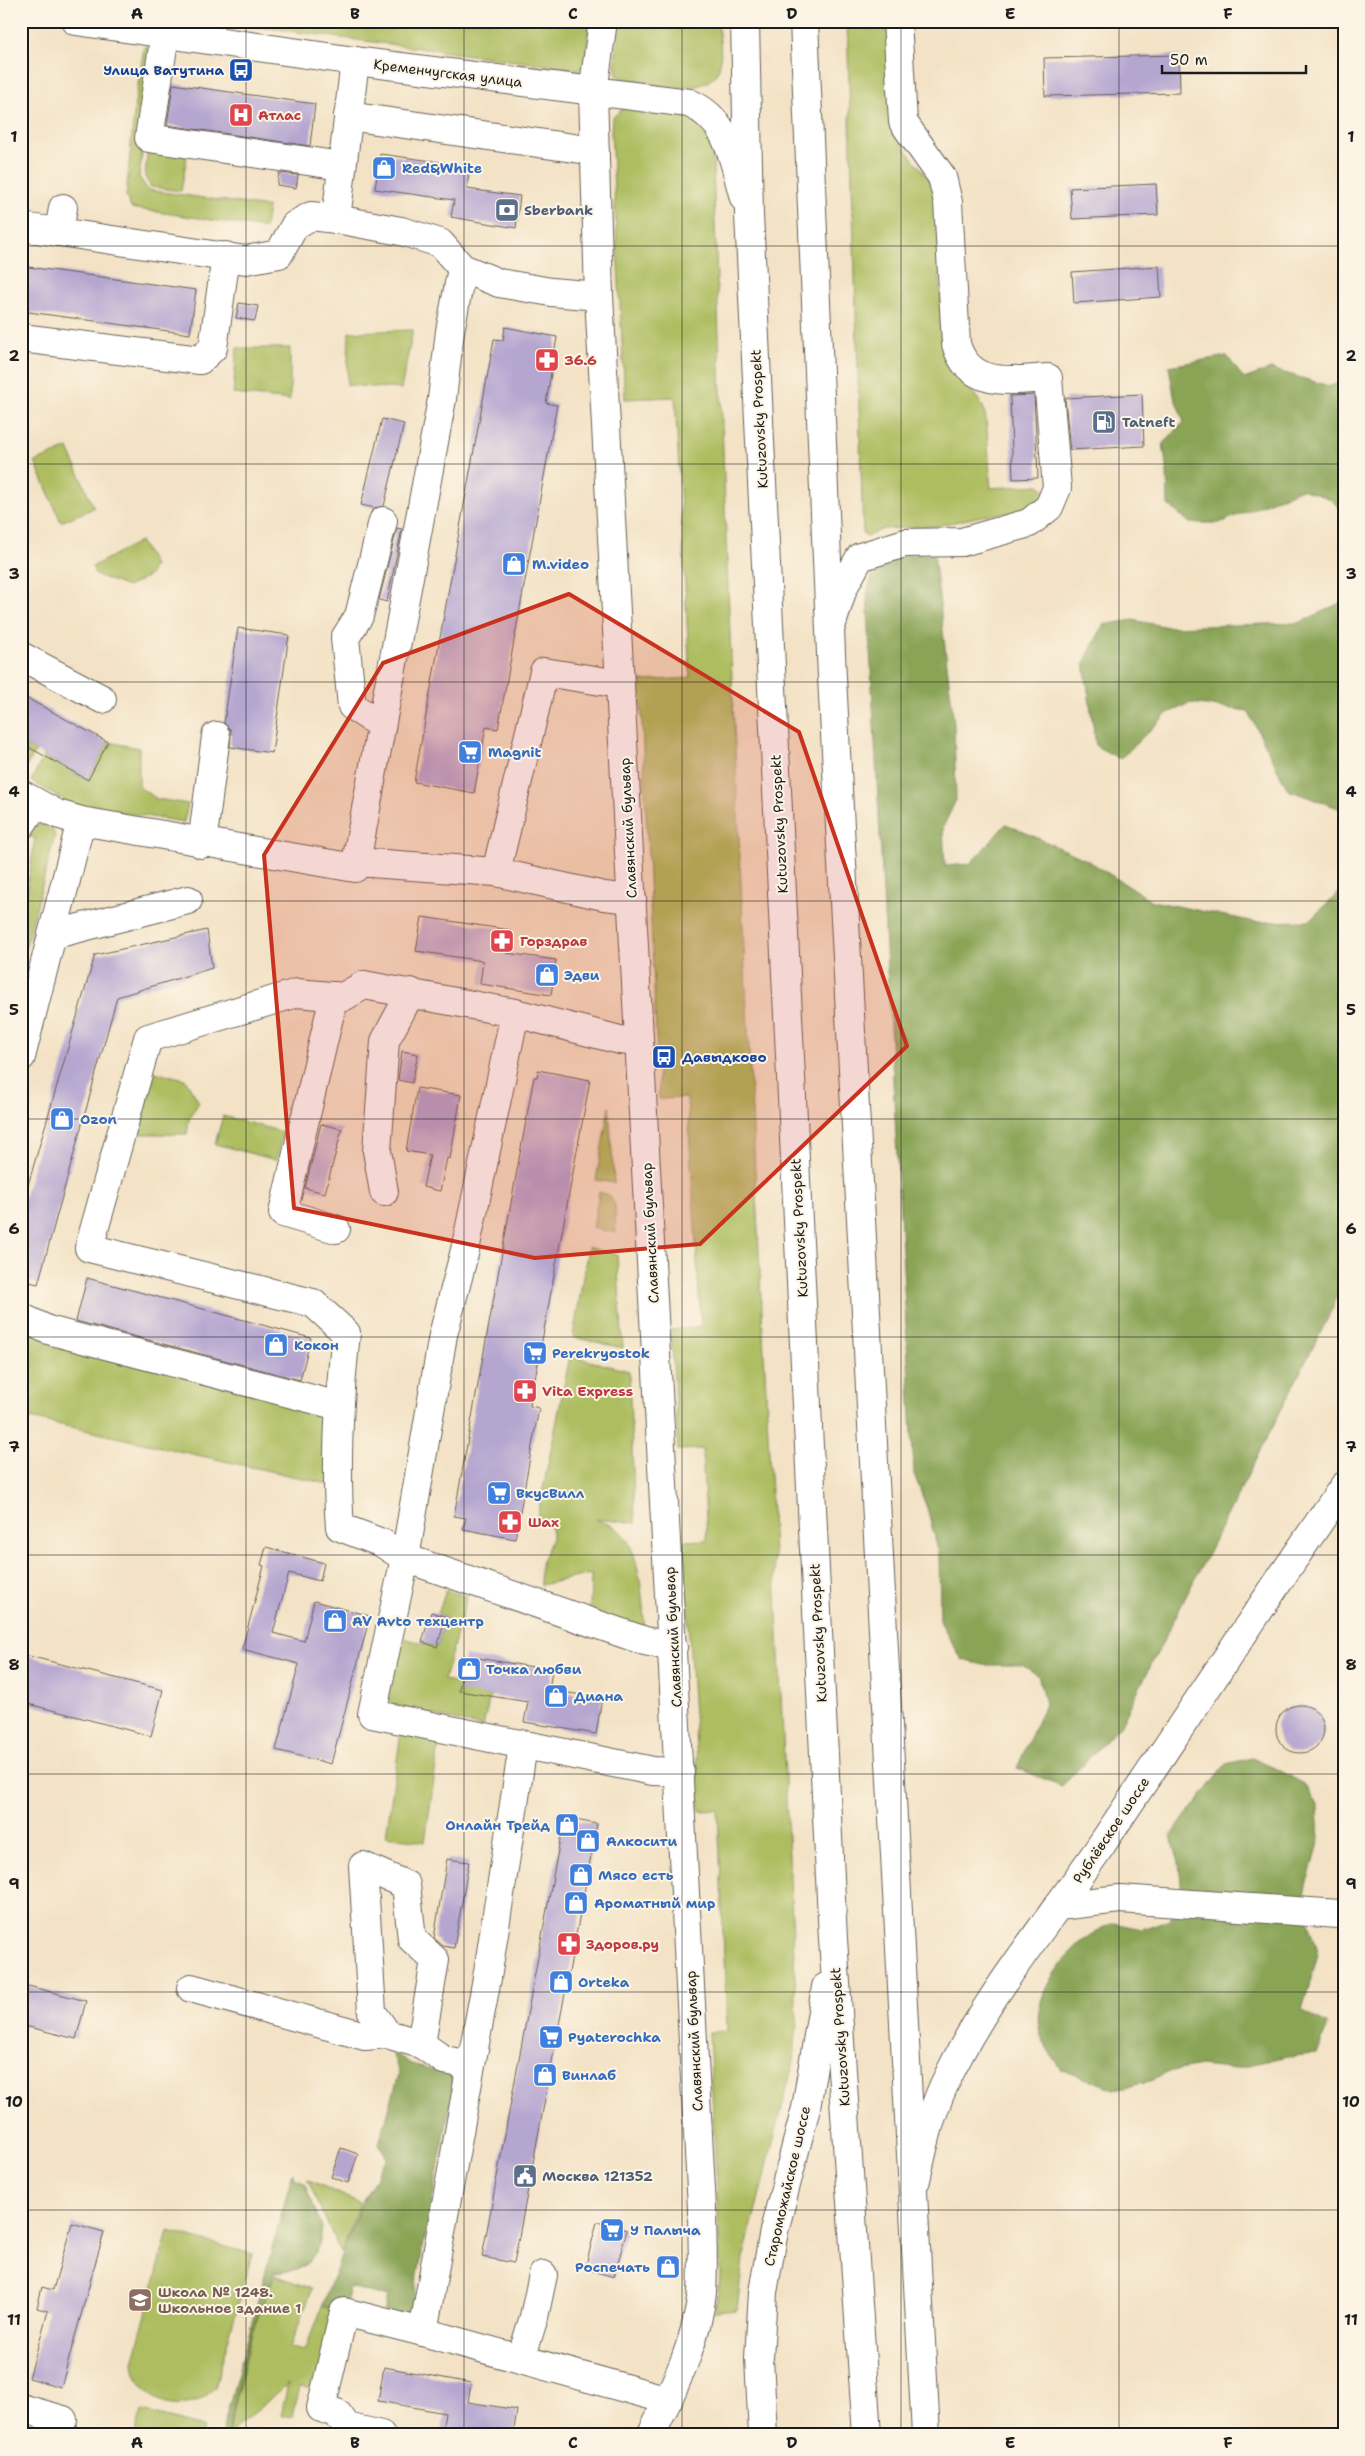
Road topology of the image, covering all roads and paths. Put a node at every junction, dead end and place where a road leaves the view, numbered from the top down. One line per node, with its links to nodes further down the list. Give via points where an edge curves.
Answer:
1 (76, 21): 6 (main road, Кременчугская улица)
2 (603, 21): 8 (main road, Славянский бульвар)
3 (745, 21): 12 (main road, Kutuzovsky Prospekt)
4 (804, 21): 20 (main road)
5 (897, 21): 20 (main road, via 902,122 942,176 948,202 956,344 960,356 971,370 996,381 1048,378 1056,488 1049,507 1029,523 962,542 905,543 860,557 843,588)
6 (165, 34): 7 (main road, Кременчугская улица); 11 (main road, via 150,138)
7 (355, 61): 8 (main road, Кременчугская улица); 9 (main road)
8 (594, 92): 10 (main road, Славянский бульвар); 12 (main road, Кременчугская улица, via 688,103 704,109 716,121 729,143)
9 (348, 116): 10 (main road); 11 (main road)
10 (595, 151): 17 (main road, Славянский бульвар)
11 (342, 166): 13 (main road)
12 (749, 215): 50 (main road, Kutuzovsky Prospekt)
13 (336, 219): 15 (main road, via 311,216 296,226 279,254 246,260); 16 (main road, via 401,231 440,243)
14 (21, 227): 15 (main road, via 61,220)
15 (226, 256): 18 (main road, via 213,348 200,360)
16 (462, 268): 17 (main road, via 500,283); 24 (main road, via 442,399)
17 (599, 296): 22 (main road, Славянский бульвар)
18 (21, 338)
19 (383, 521): 24 (main road, via 359,616 345,638 352,706)
20 (830, 630): 55 (main road)
21 (21, 656): 23 (main road)
22 (620, 684): 30 (main road, via 544,672); 31 (main road, Славянский бульвар)
23 (102, 699)
24 (380, 725): 29 (main road)
25 (216, 736): 28 (main road)
26 (26, 807): 27 (main road)
27 (81, 822): 28 (main road); 33 (main road)
28 (202, 844): 29 (main road, via 356,868)
29 (356, 862): 30 (main road)
30 (496, 872): 31 (main road, via 604,896)
31 (632, 899): 37 (main road, Славянский бульвар)
32 (188, 900): 33 (main road)
33 (52, 936): 38 (main road)
34 (411, 992): 35 (main road, via 364,985 343,997); 36 (main road); 39 (main road, via 385,1041 376,1151)
35 (334, 996): 40 (main road, via 283,1213); 42 (main road, via 297,993 148,1038 89,1248 313,1303 346,1333)
36 (515, 1013): 37 (main road); 44 (main road, via 465,1250 443,1335)
37 (639, 1042): 45 (main road, Славянский бульвар)
38 (21, 1057)
39 (384, 1192)
40 (336, 1229)
41 (21, 1317): 42 (main road, via 48,1330)
42 (339, 1406): 44 (main road, via 337,1486 340,1527 382,1542)
43 (1343, 1486): 48 (main road, Рублёвское шоссе)
44 (405, 1558): 45 (main road, via 646,1641); 46 (main road, via 372,1714)
45 (673, 1647): 47 (main road, Славянский бульвар)
46 (523, 1746): 47 (main road, via 653,1771); 54 (main road)
47 (680, 1772): 59 (main road, Славянский бульвар, via 703,2268 702,2294 694,2334 685,2364)
48 (1058, 1906): 49 (main road, via 1120,1899); 55 (main road, Рублёвское шоссе, via 1001,1988 944,2085 928,2128)
49 (1339, 1914)
50 (834, 1939): 64 (main road, Староможайское шоссе, via 806,2108 774,2232 763,2292 759,2358); 65 (main road, Kutuzovsky Prospekt)
51 (191, 1988): 52 (main road, via 365,2036)
52 (387, 2034): 53 (main road); 53 (main road, via 372,2012 363,1866 406,1885 412,1939 436,1960)
53 (421, 2044): 54 (main road, via 444,2060)
54 (471, 2065): 57 (main road)
55 (913, 2191): 66 (main road)
56 (543, 2275): 58 (main road)
57 (423, 2332): 58 (main road); 62 (main road, via 344,2312 320,2408 337,2413 347,2427)
58 (521, 2359): 59 (main road)
59 (668, 2400): 63 (main road, Славянский бульвар)
60 (21, 2408): 61 (main road)
61 (63, 2420)
62 (381, 2435)
63 (651, 2435)
64 (763, 2435)
65 (867, 2435)
66 (926, 2435)

